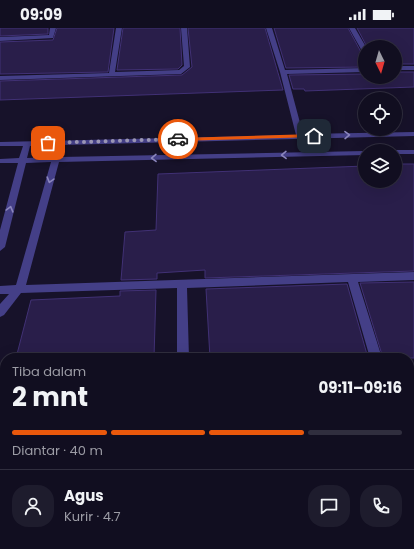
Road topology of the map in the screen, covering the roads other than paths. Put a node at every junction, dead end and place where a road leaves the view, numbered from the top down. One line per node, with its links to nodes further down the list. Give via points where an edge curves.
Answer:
1 (54, 28): 6 (street, via 51,37)
2 (119, 28): 12 (street)
3 (184, 28): 12 (street, via 187,67 185,70 172,73)
4 (269, 28): 11 (street)
5 (352, 28): 7 (street)
6 (0, 39)
7 (359, 40)
8 (402, 68): 9 (street)
9 (414, 68)
10 (358, 70): 11 (street)
11 (284, 72): 15 (street)
12 (112, 74): 13 (street)
13 (0, 78)
14 (414, 134): 15 (street, one-way to 14)
15 (300, 136): 16 (street)
16 (59, 142): 18 (street); 22 (street)
17 (0, 144): 18 (street)
18 (27, 144): 24 (street)
19 (402, 152): 20 (street)
20 (414, 152)
21 (358, 153): 22 (street, one-way to 22)
22 (56, 160): 24 (street); 29 (street, one-way to 29)
23 (0, 161): 24 (street)
24 (22, 161): 25 (street, one-way to 24)
25 (0, 247)
26 (414, 276): 27 (street)
27 (352, 278): 28 (street); 33 (street)
28 (182, 283): 29 (street); 32 (street)
29 (20, 288): 30 (street); 31 (street)
30 (0, 290)
31 (0, 312)
32 (183, 353)
33 (374, 353)

